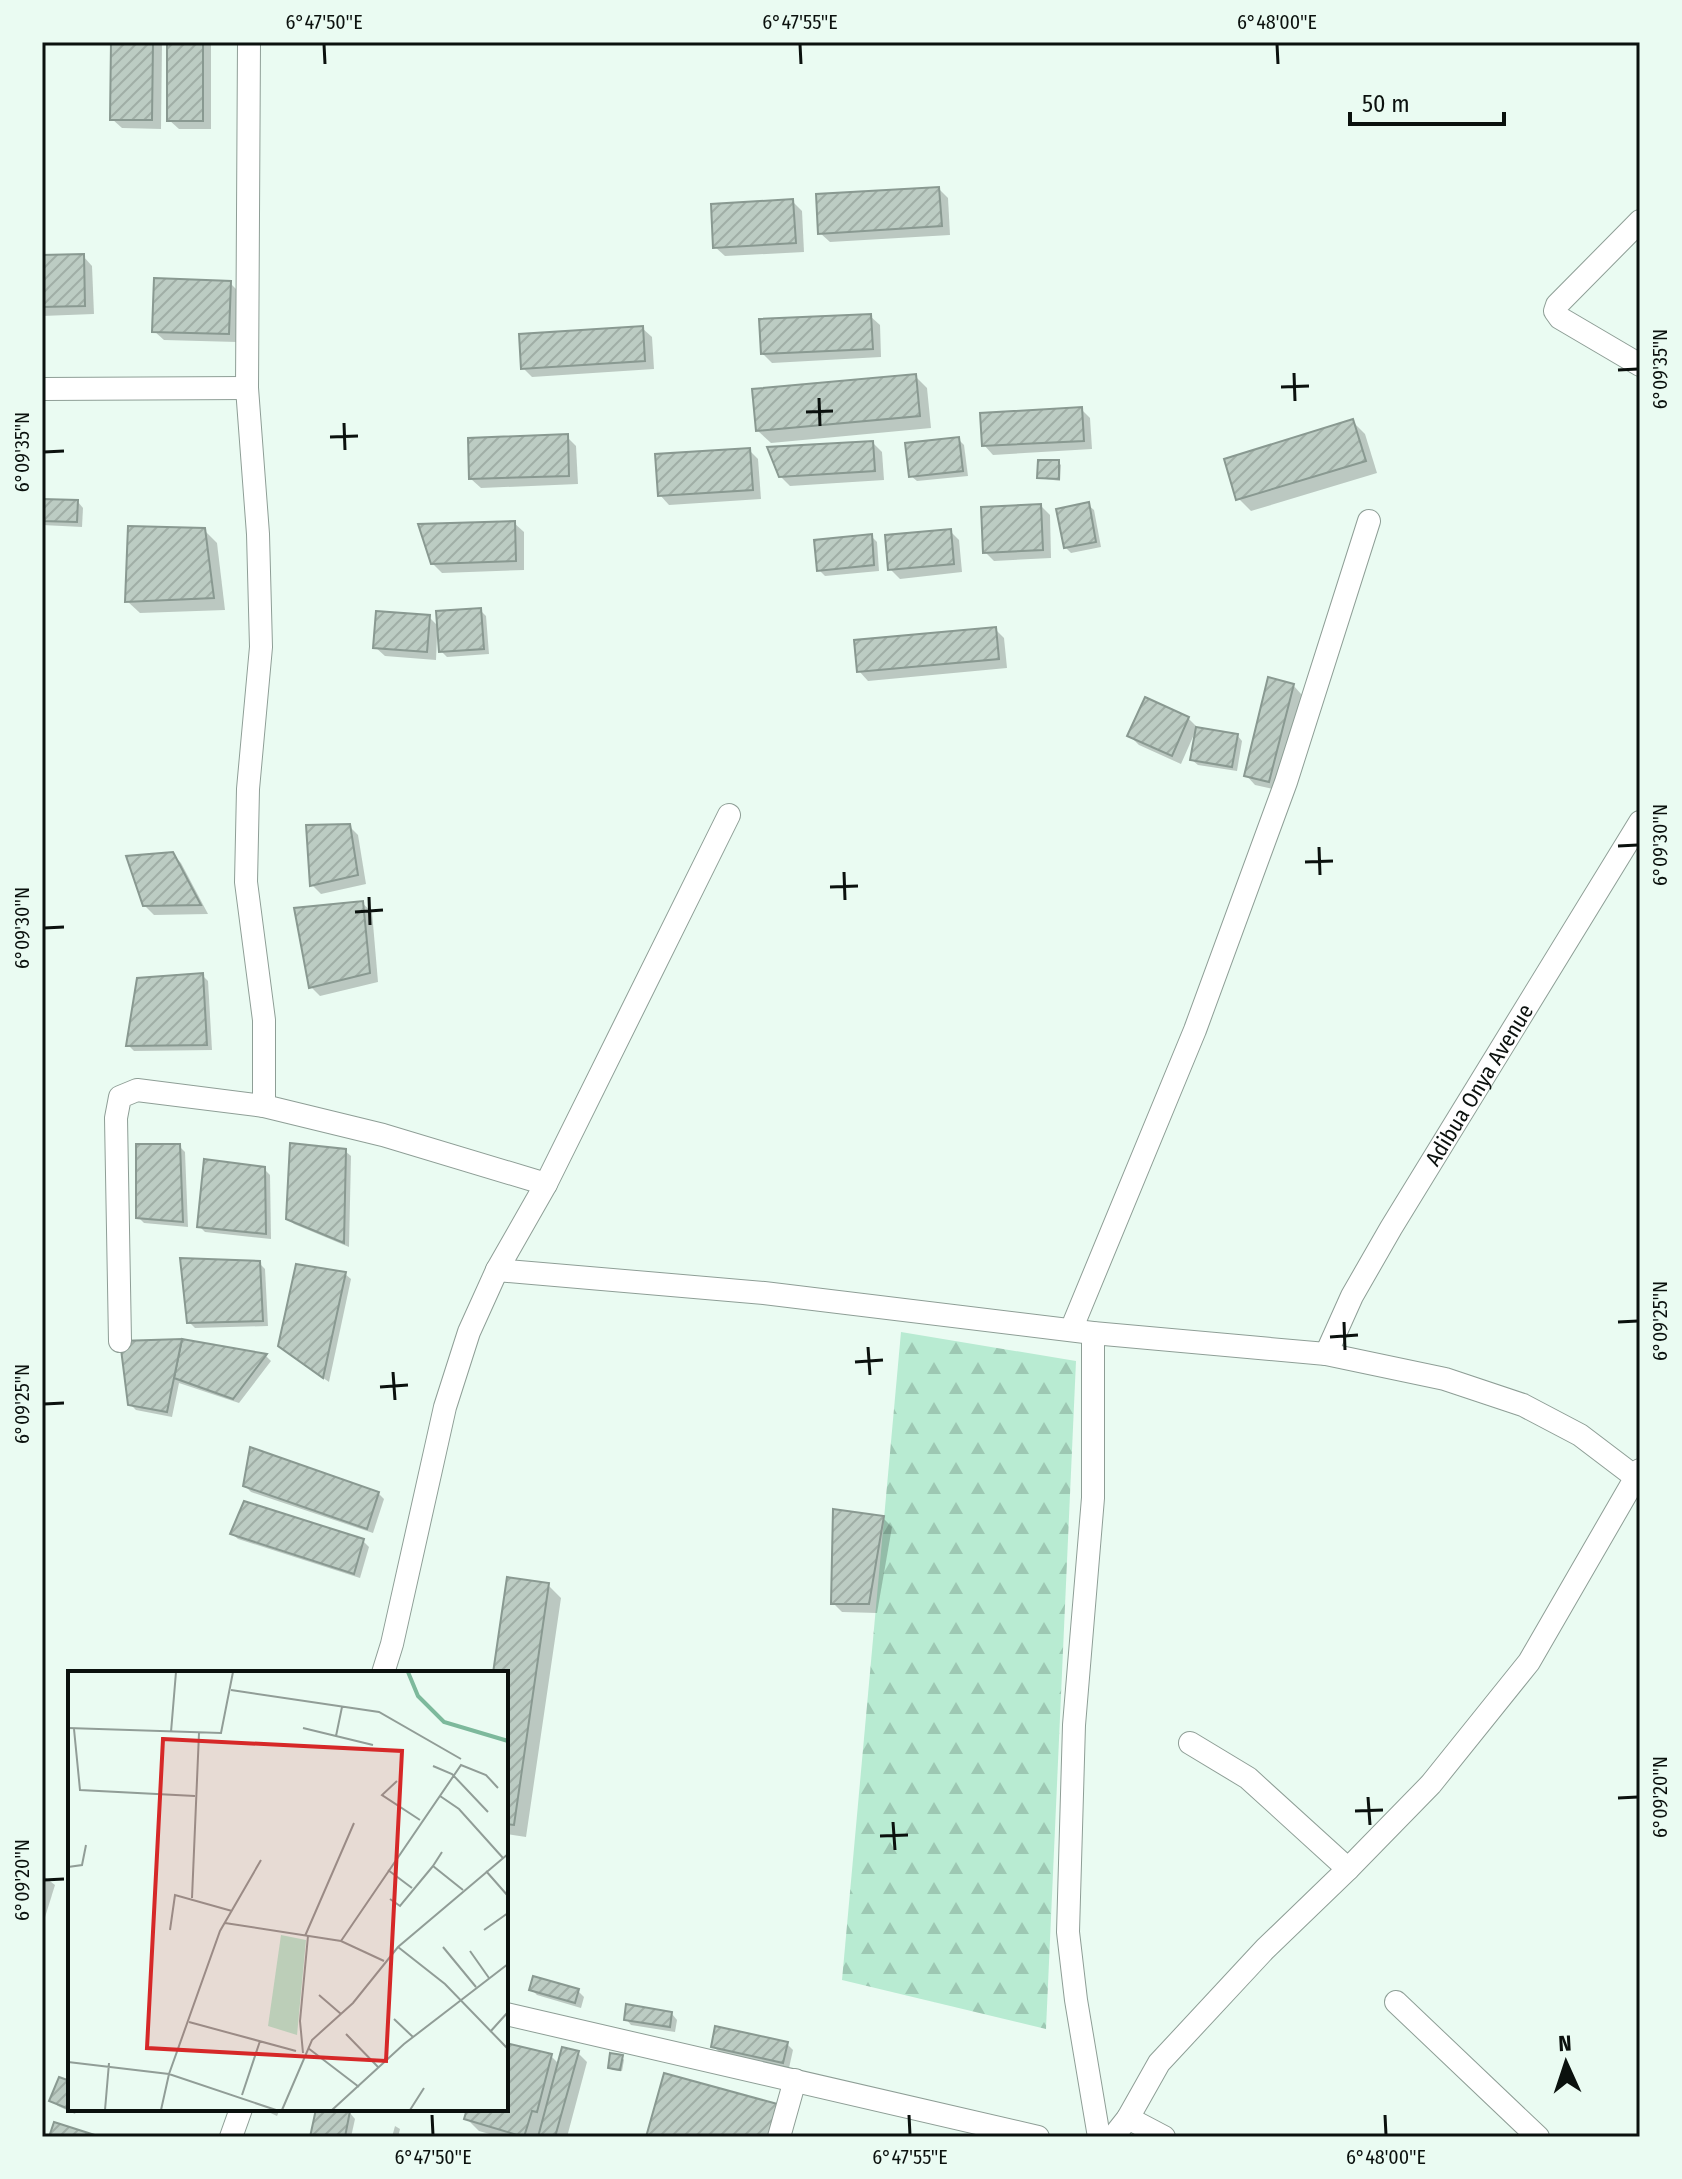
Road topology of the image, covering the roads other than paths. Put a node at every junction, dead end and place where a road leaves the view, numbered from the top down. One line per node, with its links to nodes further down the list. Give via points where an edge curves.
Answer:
1 (249, 42): 4 (street)
2 (1640, 221): 3 (street, via 1555,311)
3 (1640, 365)
4 (247, 388): 5 (street); 9 (street, via 261,647 246,882 264,1020)
5 (42, 389)
6 (1369, 521): 12 (street, via 1286,782)
7 (729, 815): 10 (street)
8 (1637, 836): 14 (street, Adibua Onya Avenue, via 1391,1228)
9 (264, 1106): 10 (street); 13 (street, via 137,1090 120,1097)
10 (546, 1184): 11 (street)
11 (497, 1270): 12 (street, via 764,1293); 16 (street, via 469,1332 445,1407)
12 (1082, 1332): 14 (street); 27 (street, via 1093,1498 1074,1725 1068,1932)
13 (120, 1341)
14 (1326, 1354): 15 (street, via 1445,1379 1523,1405)
15 (1637, 1473): 18 (street, via 1529,1662 1431,1784)
16 (384, 1671)
17 (1190, 1743): 18 (street, via 1248,1778)
18 (1348, 1869): 23 (street, via 1212,2003 1159,2063)
19 (1396, 2002): 30 (street)
20 (508, 2014): 21 (street)
21 (795, 2080): 25 (street); 26 (street)
22 (240, 2111): 24 (street)
23 (1128, 2118): 28 (street); 29 (street)
24 (231, 2137)
25 (779, 2137)
26 (1038, 2137)
27 (1099, 2137)
28 (1113, 2137)
29 (1164, 2137)
30 (1538, 2137)

